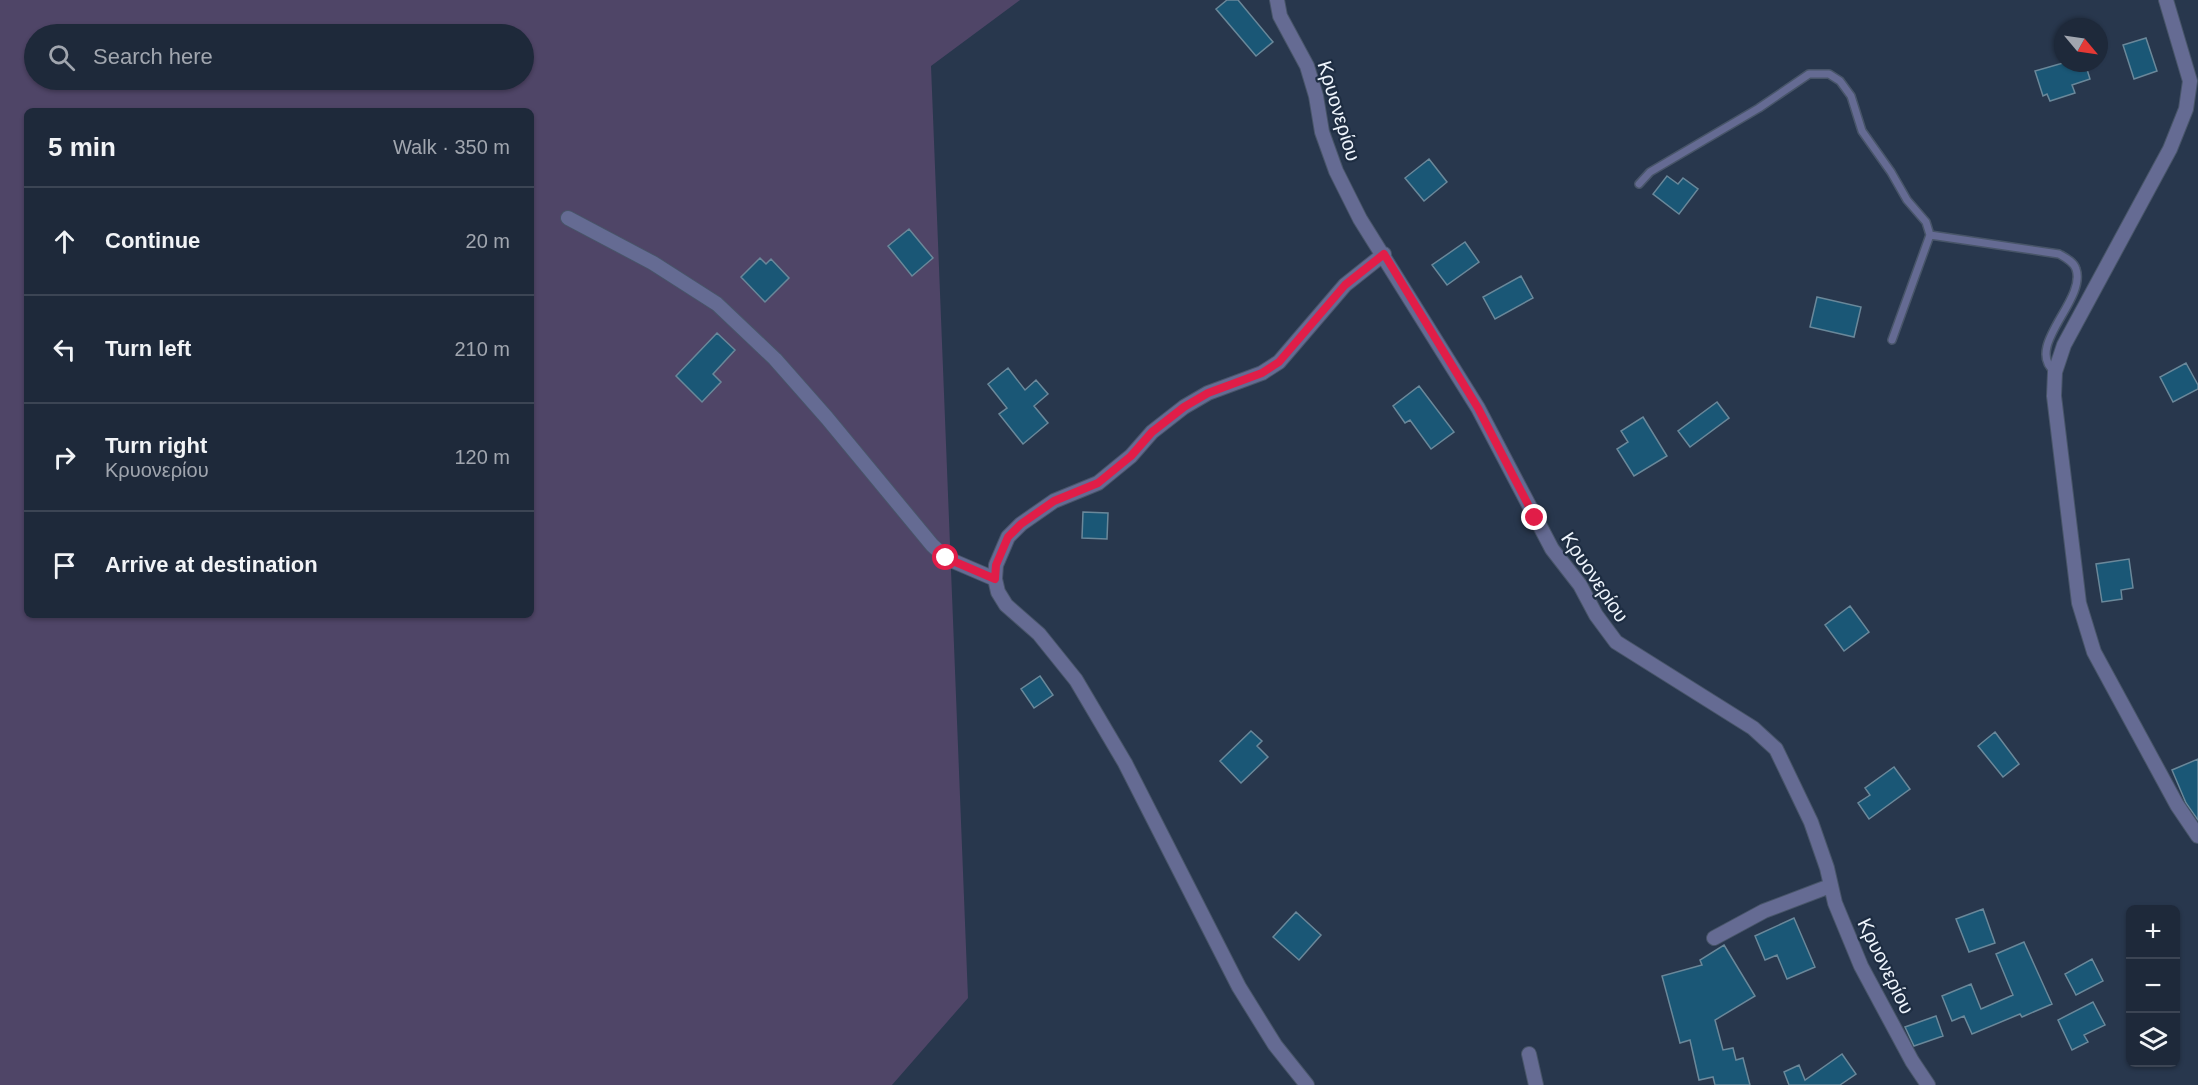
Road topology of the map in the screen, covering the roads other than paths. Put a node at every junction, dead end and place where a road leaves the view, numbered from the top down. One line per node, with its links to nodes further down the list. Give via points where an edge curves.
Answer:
1 (1277, 0): 6 (street, Κρυονερίου, via 1280,16 1307,66 1322,132 1336,171 1360,219)
2 (2166, 0): 8 (street, via 2190,81 2186,109 2170,149 2064,345)
3 (1640, 184): 5 (lane, via 1650,172 1809,74 1829,74 1851,96 1862,131 1926,222)
4 (568, 218): 9 (street, via 653,263 717,304 775,359 932,545 946,558)
5 (1930, 235): 7 (lane); 8 (lane, via 2059,254 2070,261 2078,281 2046,352 2048,364)
6 (1384, 254): 9 (street, via 1345,285 1279,362 1184,407 1098,483 1054,501 1021,524 1008,537 996,565); 11 (street, Κρυονερίου, via 1478,408 1552,549 1580,585 1596,615 1616,642 1753,728 1776,749 1811,822)
7 (1892, 340)
8 (2055, 372): 10 (street, via 2054,396 2079,603 2094,652 2177,805)
9 (995, 579): 14 (street, via 1006,605 1039,634 1076,680 1125,763 1239,987 1275,1045)
10 (2198, 836)
11 (1830, 886): 12 (street, via 1764,912); 16 (street, Κρυονερίου, via 1860,966)
12 (1714, 938)
13 (1528, 1054): 15 (street)
14 (1306, 1085)
15 (1536, 1085)
16 (1928, 1085)

